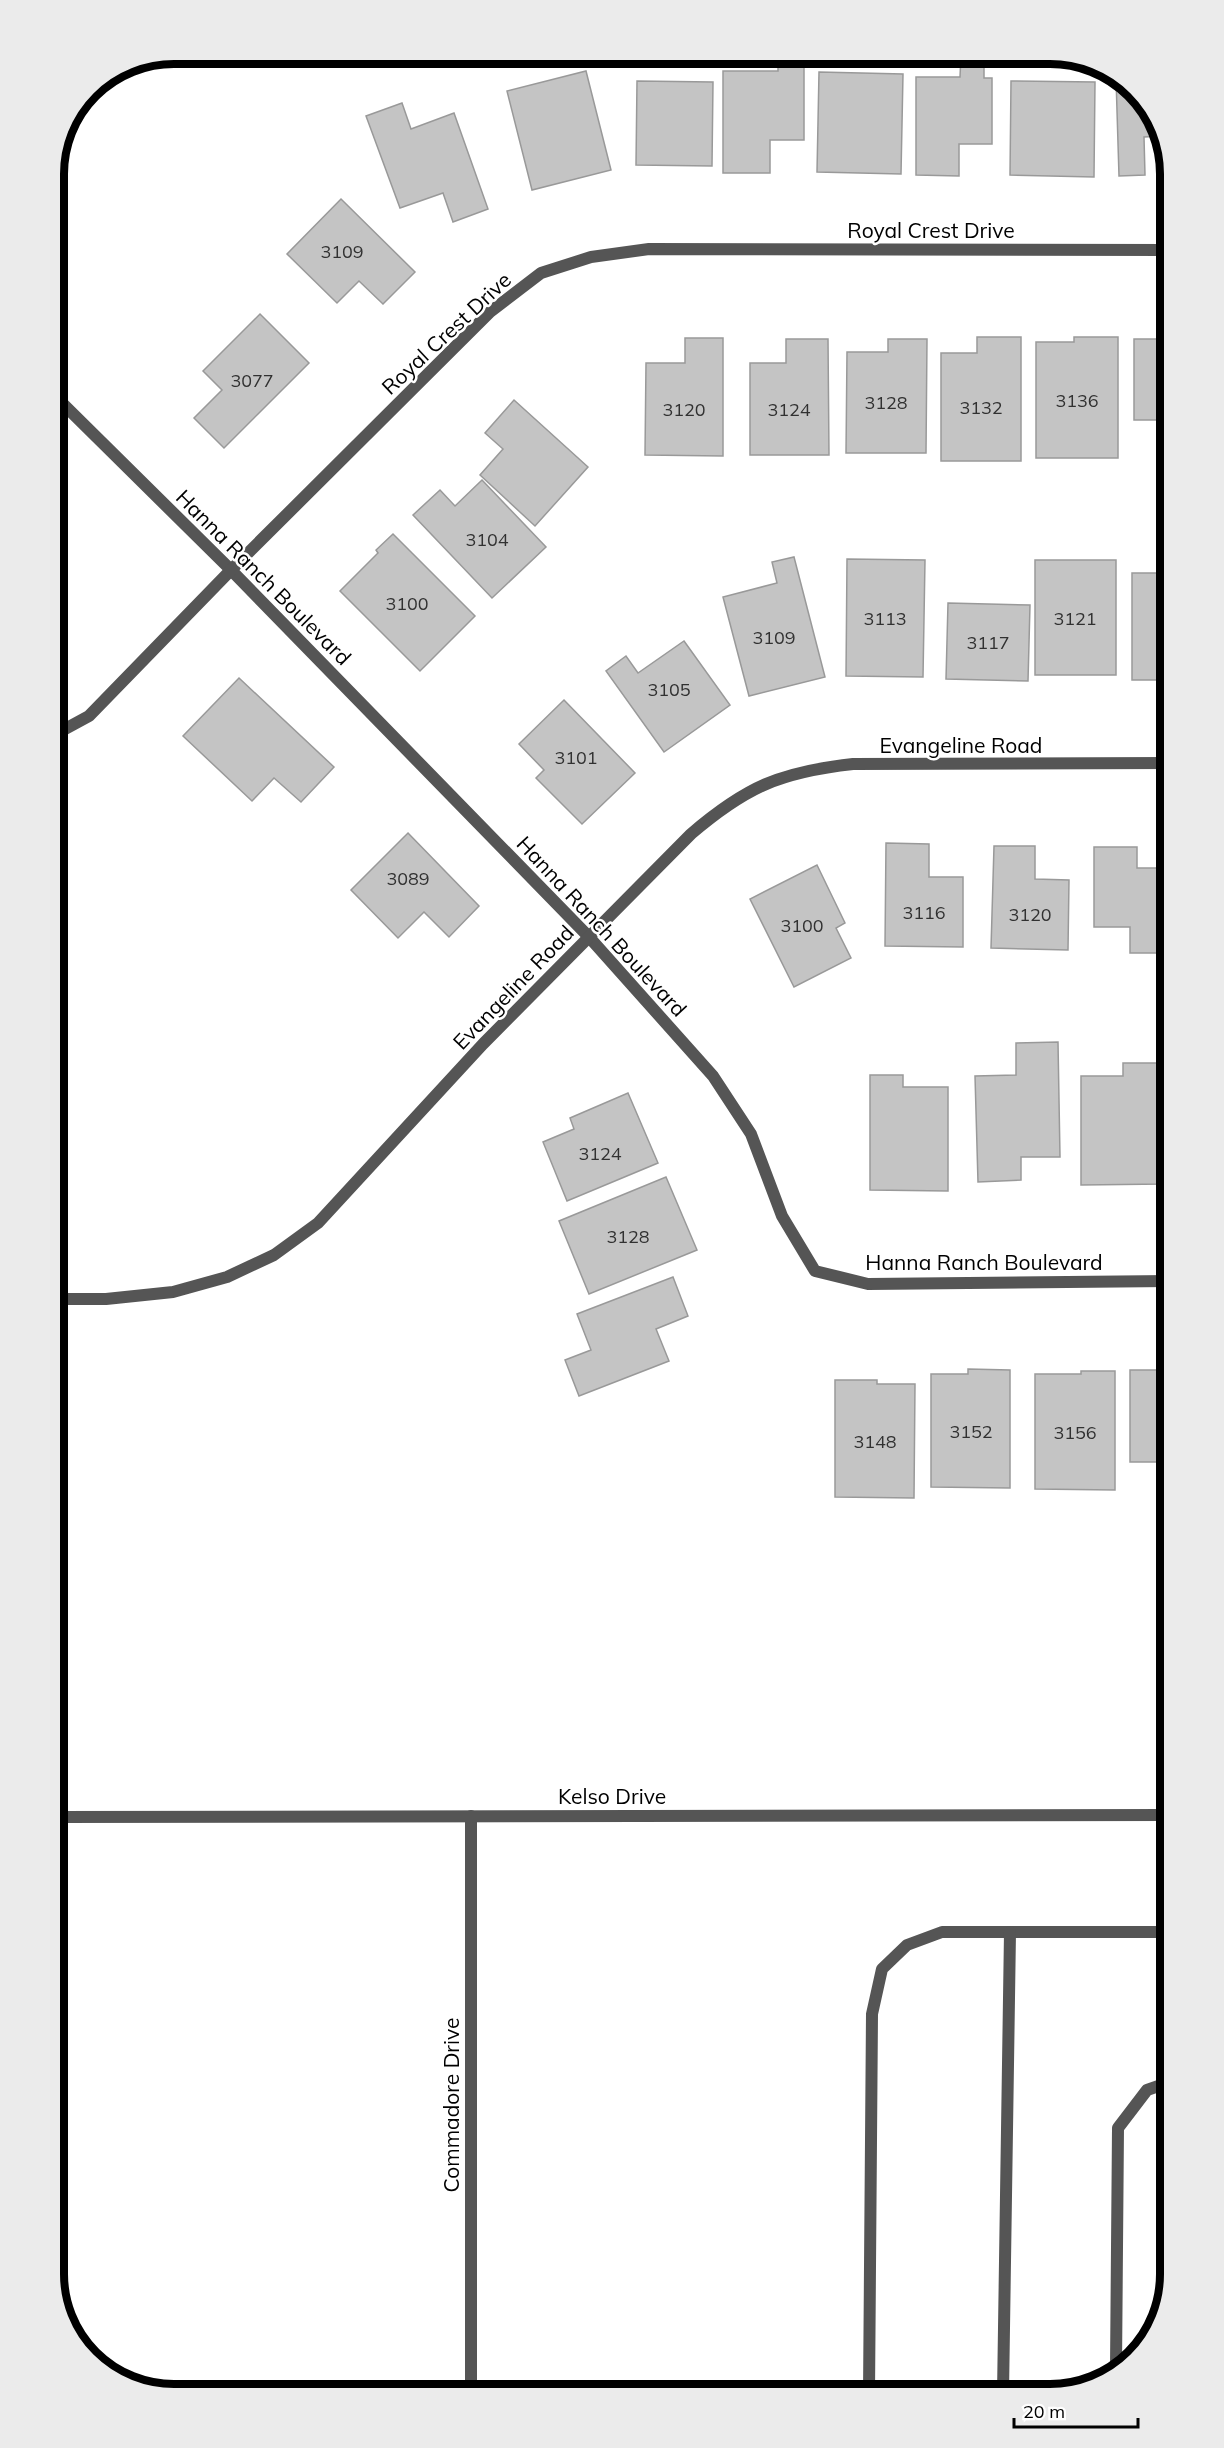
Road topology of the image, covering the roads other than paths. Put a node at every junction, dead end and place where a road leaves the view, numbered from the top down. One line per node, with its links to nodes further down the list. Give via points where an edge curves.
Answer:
1 (1160, 250): 3 (street, Royal Crest Drive, via 649,249 591,257 540,273 490,312)
2 (65, 406): 3 (street, Hanna Ranch Boulevard)
3 (231, 570): 4 (street, Royal Crest Drive, via 89,716); 6 (street, Hanna Ranch Boulevard)
4 (65, 729)
5 (1160, 763): 6 (street, Evangeline Road, via 853,765 784,776 723,807 691,834)
6 (590, 937): 7 (street, Hanna Ranch Boulevard, via 713,1076 751,1134 782,1216 815,1271 868,1284); 8 (street, Evangeline Road, via 483,1044 318,1223 274,1255 227,1277 172,1292)
7 (1160, 1281)
8 (64, 1299)
9 (1160, 1815): 10 (street, Kelso Drive)
10 (471, 1816): 11 (street, Kelso Drive); 16 (street, Commadore Drive)
11 (64, 1817)
12 (1010, 1932): 13 (street); 17 (street, via 942,1932 907,1945 882,1970 872,2014); 18 (street)
13 (1160, 1932)
14 (1160, 2085): 15 (street, via 1147,2090 1118,2128)
15 (1116, 2362)
16 (471, 2383)
17 (869, 2384)
18 (1004, 2384)

